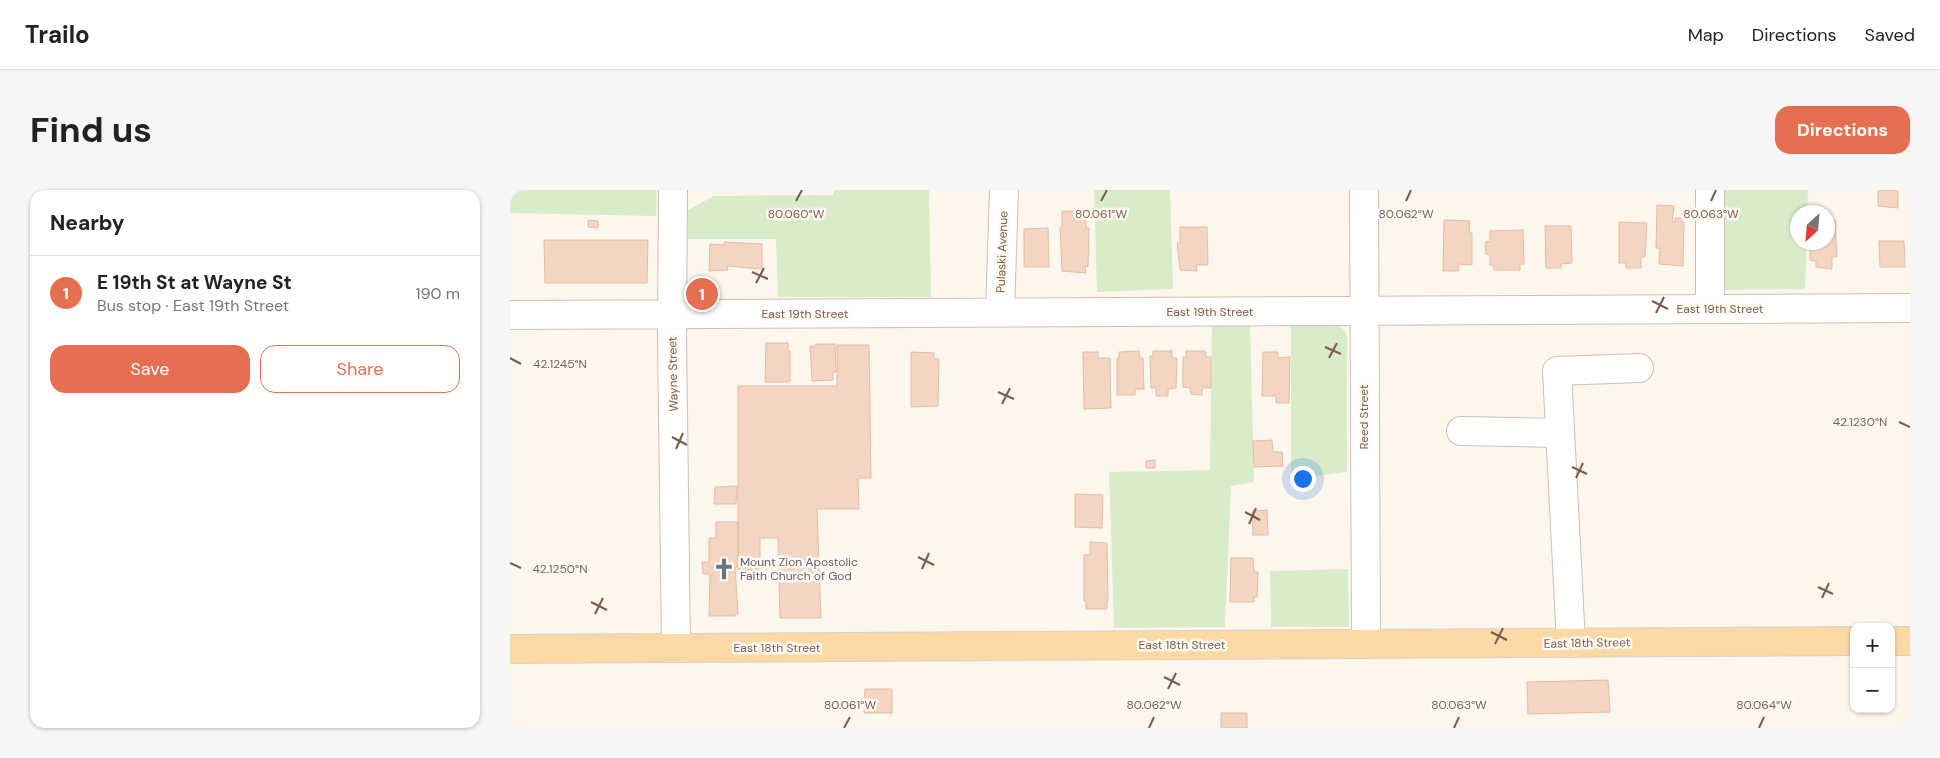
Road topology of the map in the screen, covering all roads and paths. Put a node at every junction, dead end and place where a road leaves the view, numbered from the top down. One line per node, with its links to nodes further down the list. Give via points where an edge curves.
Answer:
1 (673, 190): 10 (street, Wayne Street)
2 (1004, 190): 8 (street, Pulaski Avenue)
3 (1364, 190): 7 (street, Reed Street)
4 (1710, 190): 6 (street)
5 (1910, 308): 6 (street, East 19th Street)
6 (1710, 309): 7 (street, East 19th Street)
7 (1364, 311): 8 (street, East 19th Street); 18 (street, Reed Street)
8 (1000, 313): 10 (street, East 19th Street)
9 (510, 314): 10 (street, East 19th Street)
10 (672, 314): 19 (street, Wayne Street)
11 (1639, 368): 13 (street, via 1557,371)
12 (1461, 431): 13 (street)
13 (1560, 432): 17 (street)
14 (1850, 641): 17 (main road, East 18th Street)
15 (1895, 641): 16 (main road)
16 (1910, 641)
17 (1571, 643): 18 (main road, East 18th Street)
18 (1366, 644): 19 (main road, East 18th Street)
19 (676, 648): 20 (main road, East 18th Street)
20 (510, 649)

